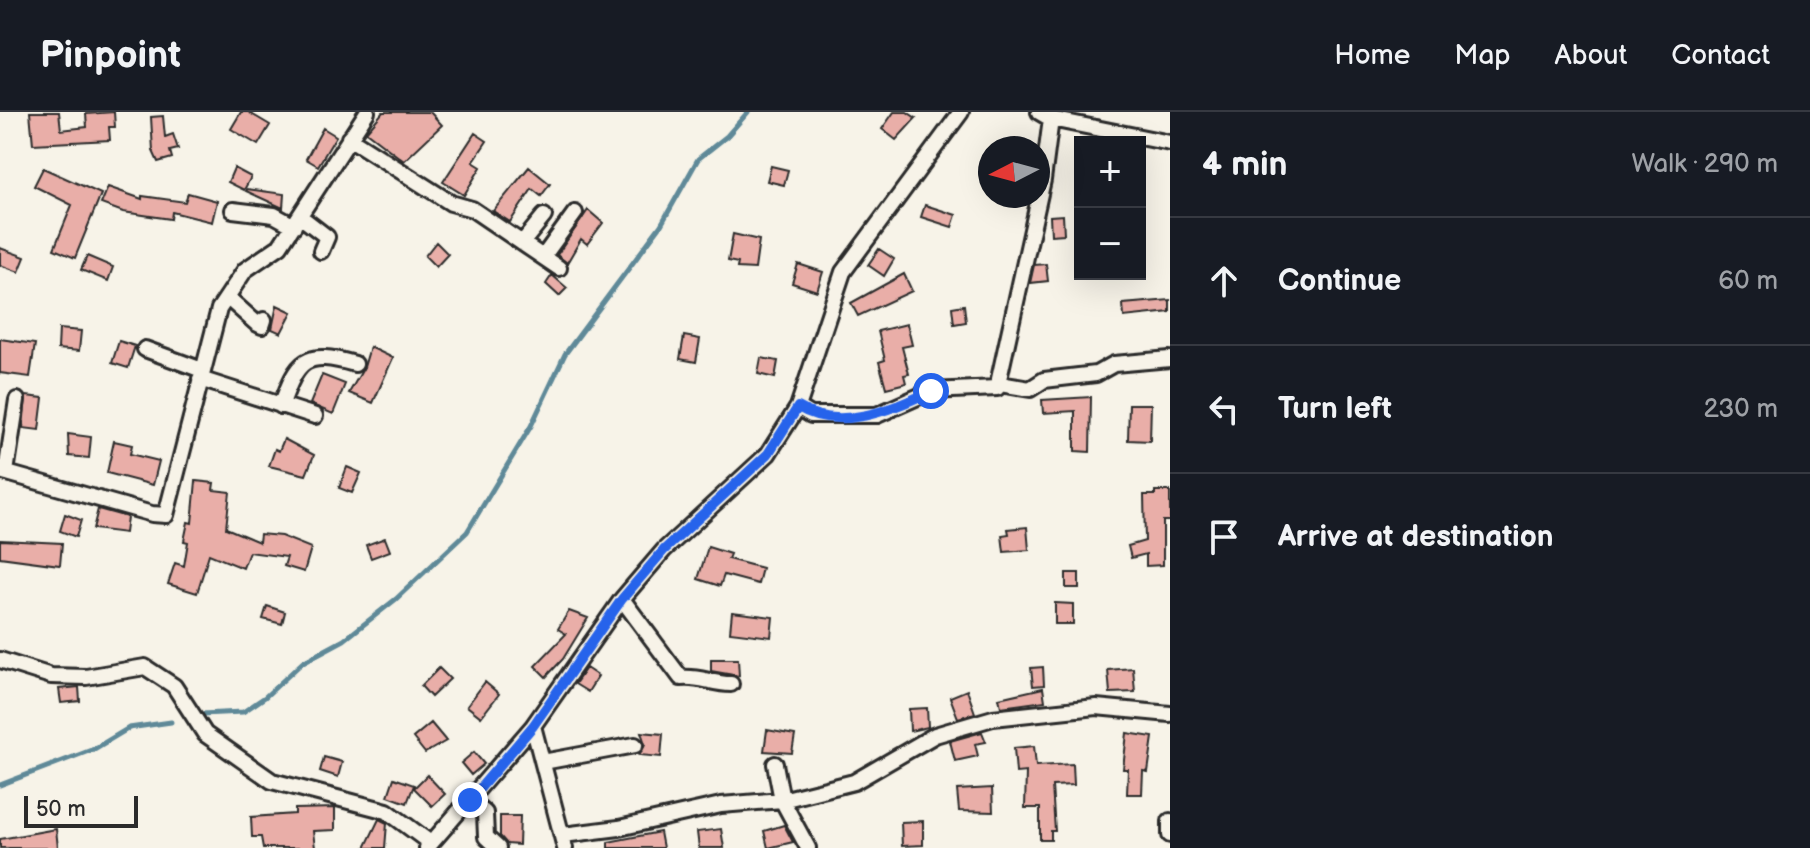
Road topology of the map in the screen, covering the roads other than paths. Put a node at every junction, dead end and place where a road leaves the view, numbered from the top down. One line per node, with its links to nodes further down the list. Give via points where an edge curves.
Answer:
1 (367, 112): 4 (street)
2 (961, 112): 23 (street, via 843,272)
3 (1045, 116): 5 (street); 20 (street, via 1043,180)
4 (349, 138): 9 (street); 10 (street)
5 (1170, 143)
6 (233, 210): 9 (street)
7 (575, 213): 12 (street)
8 (544, 216): 10 (street)
9 (298, 222): 11 (street, via 327,237); 14 (street, via 280,246 245,270)
10 (522, 243): 12 (street)
11 (321, 251)
12 (543, 257): 13 (street)
13 (559, 268)
14 (227, 297): 15 (street, via 256,323 262,326); 19 (street)
15 (264, 320)
16 (145, 349): 19 (street)
17 (1170, 359): 20 (street, via 1114,364 1096,374 1044,380 1030,389)
18 (355, 364): 22 (street, via 326,356 303,360)
19 (201, 374): 22 (street); 25 (street, via 166,515)
20 (1000, 384): 23 (street, via 982,391 931,391 877,415 811,415)
21 (17, 400): 25 (street)
22 (281, 406): 24 (street)
23 (798, 407): 26 (street, via 768,454 664,550)
24 (315, 416)
25 (3, 472)
26 (622, 599): 28 (street, via 681,678 700,676 714,684); 30 (street)
27 (0, 660): 39 (street, via 51,676 86,677 145,667 174,686 205,734 272,781 387,811)
28 (731, 684)
29 (1170, 714): 35 (street, via 1096,707 972,723 935,735 854,782)
30 (533, 726): 32 (street); 34 (street)
31 (635, 745): 32 (street)
32 (543, 762): 38 (street)
33 (775, 764): 35 (street)
34 (470, 800): 39 (street); 40 (street, via 485,813 486,837)
35 (782, 800): 38 (street, via 721,805); 41 (street)
36 (1170, 821): 37 (street)
37 (1170, 835)
38 (564, 842)
39 (428, 845)
40 (498, 848)
41 (808, 848)

